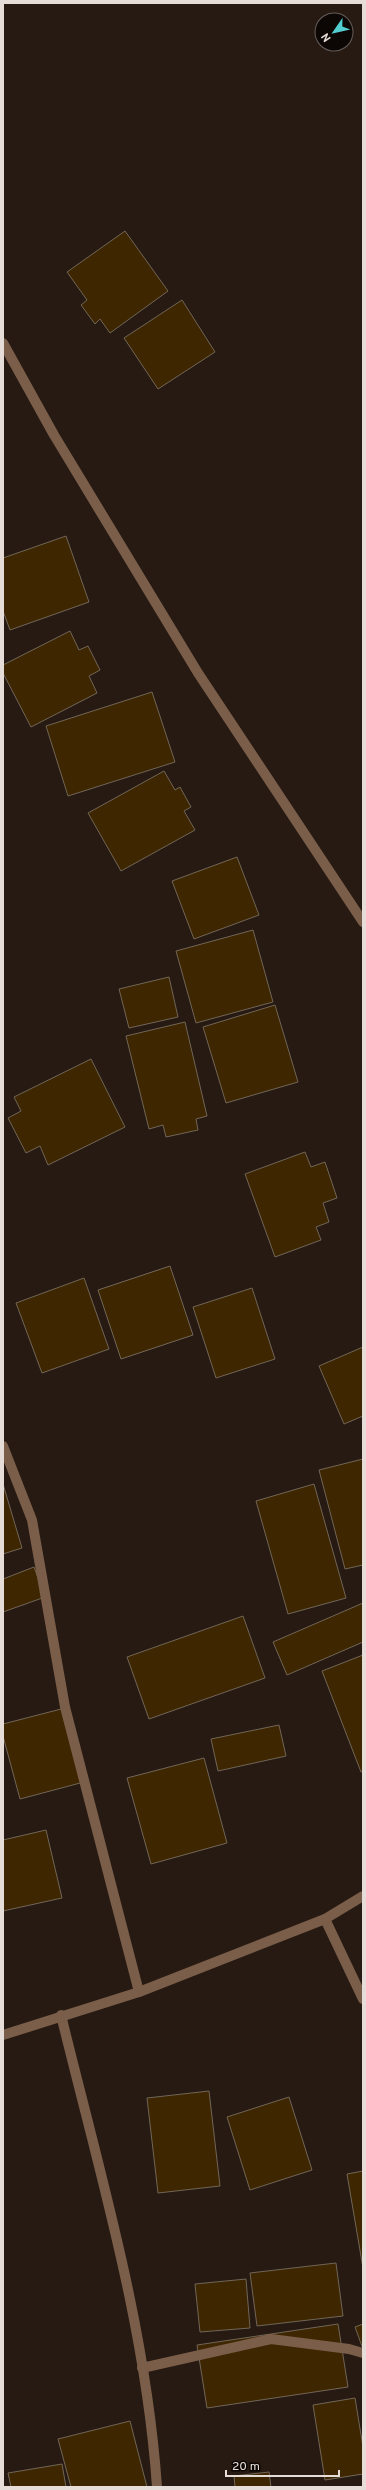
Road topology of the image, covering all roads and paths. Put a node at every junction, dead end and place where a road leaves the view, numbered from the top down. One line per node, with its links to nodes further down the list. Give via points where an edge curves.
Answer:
1 (3, 343): 2 (street, via 54,435 198,673)
2 (363, 922)
3 (3, 1446): 6 (street, via 32,1520 65,1708)
4 (363, 1896): 5 (street)
5 (325, 1919): 6 (street); 7 (street)
6 (139, 1992): 8 (street)
7 (363, 1999)
8 (61, 2015): 9 (street); 11 (street, via 131,2297)
9 (3, 2035)
10 (363, 2353): 11 (street, via 271,2339)
11 (142, 2368): 12 (street, via 154,2435)
12 (157, 2487)

